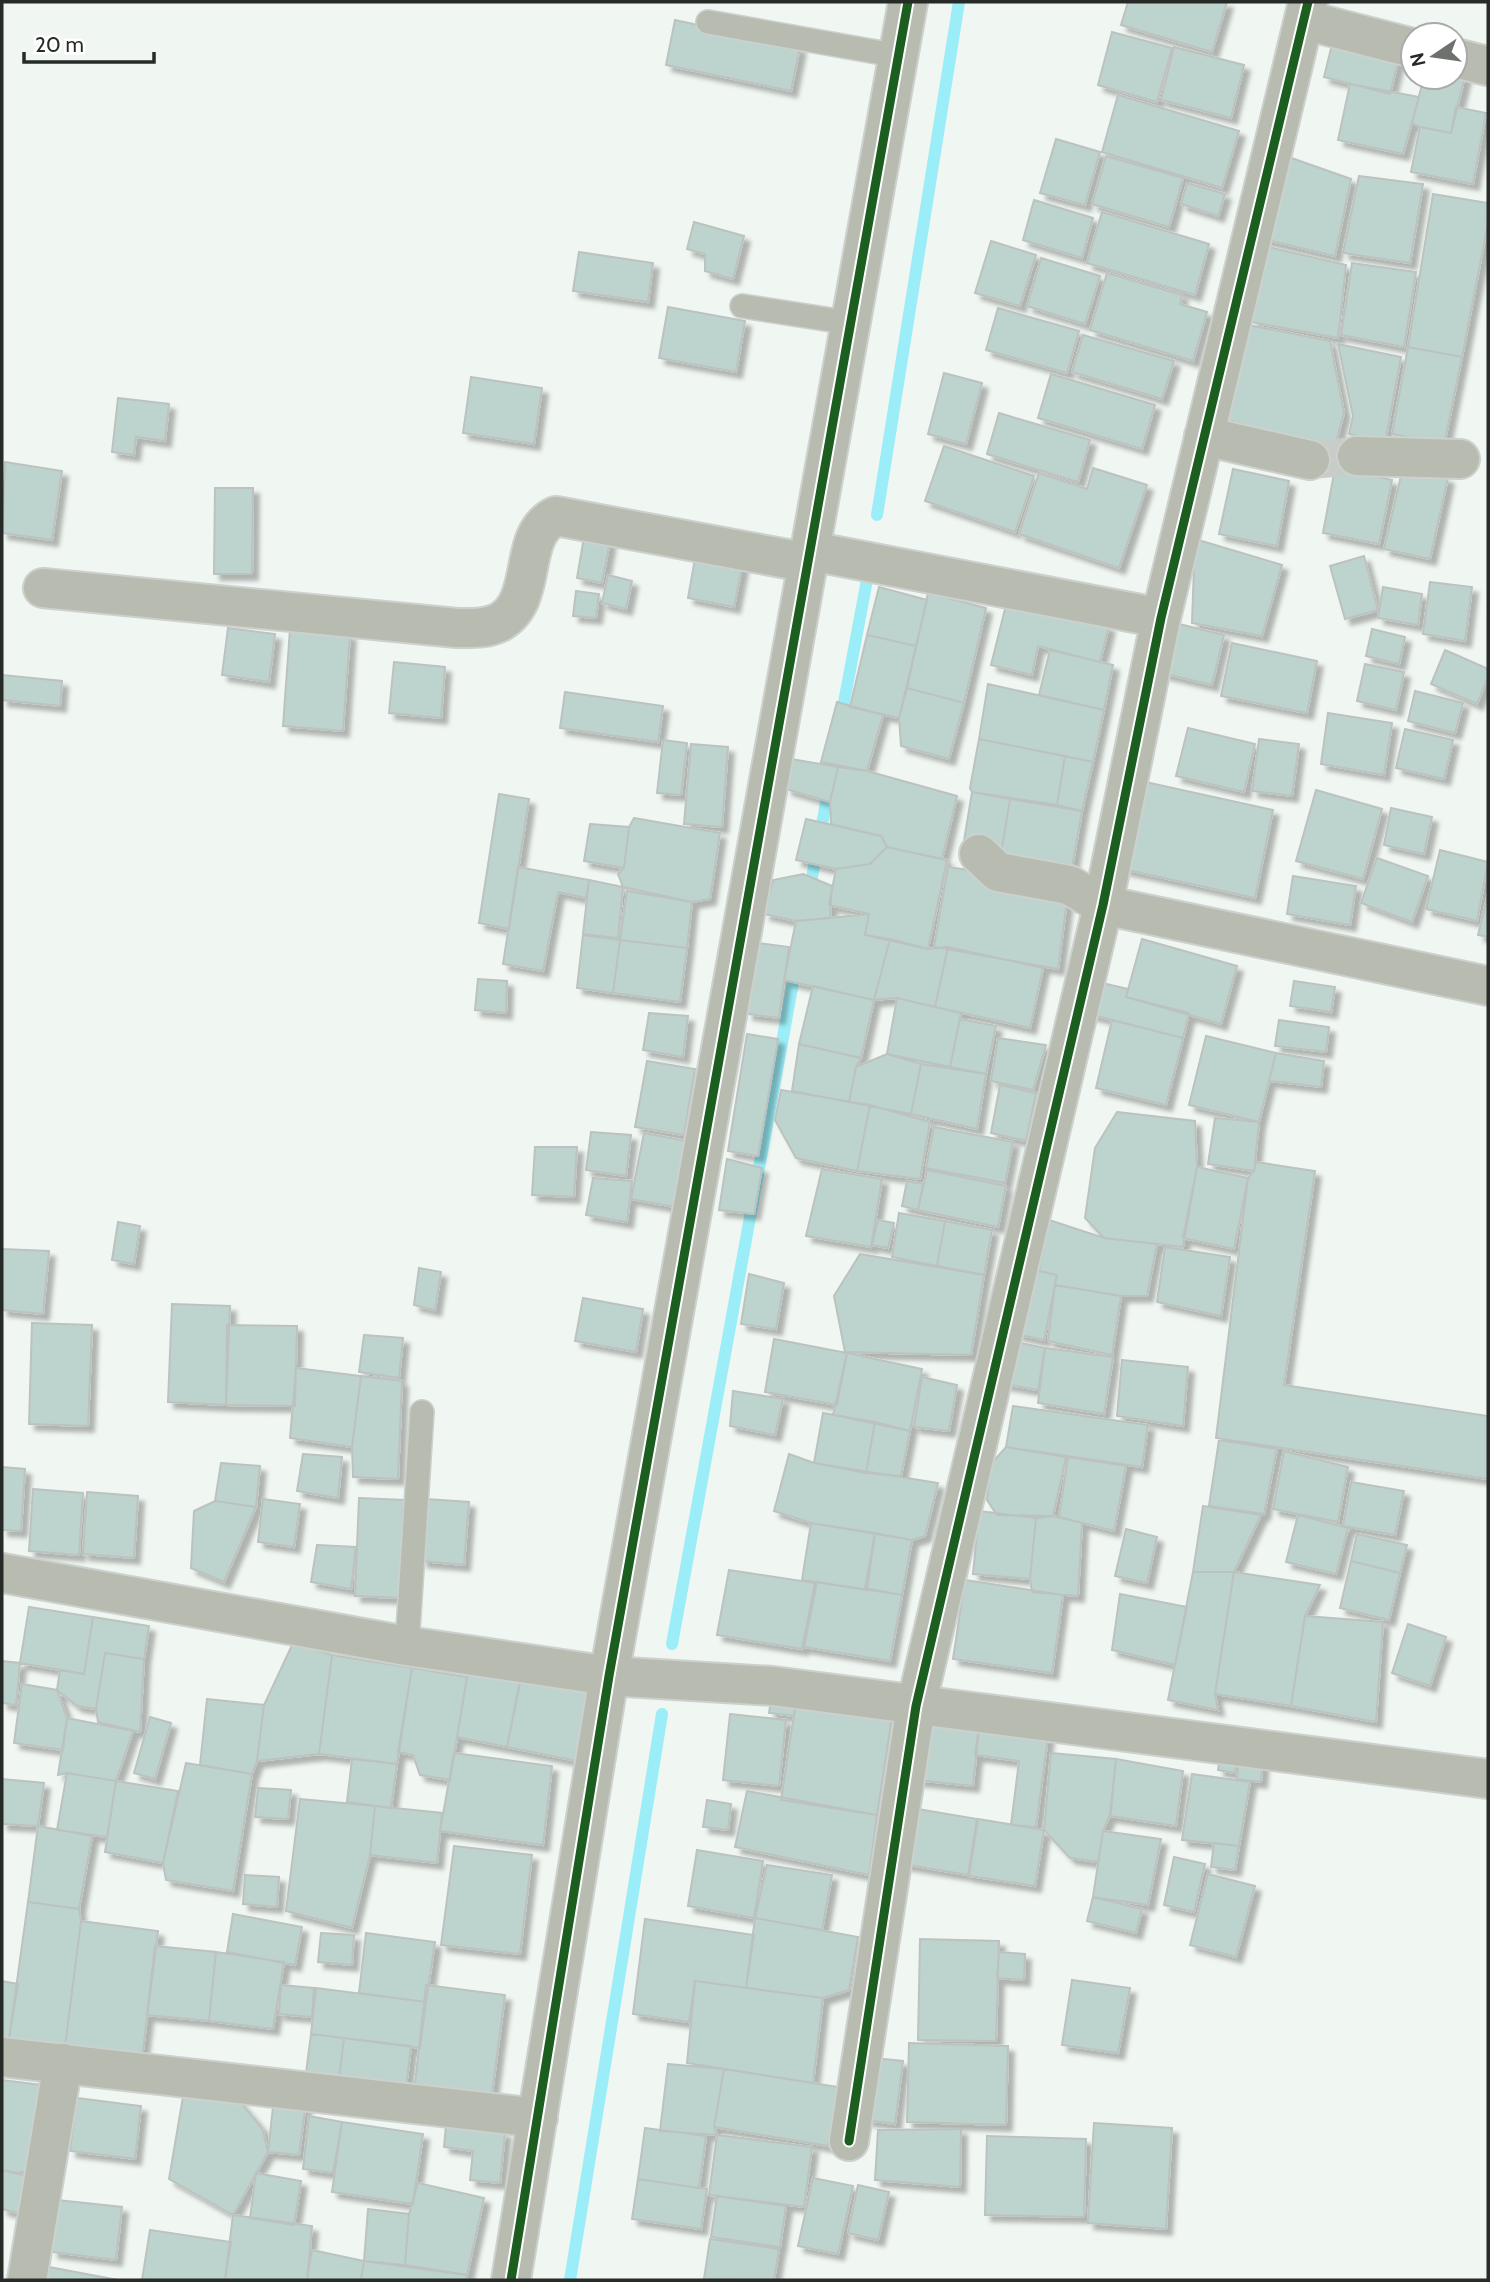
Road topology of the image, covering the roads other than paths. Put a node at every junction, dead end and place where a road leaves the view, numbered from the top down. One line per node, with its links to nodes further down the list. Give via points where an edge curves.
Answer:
1 (908, 2): 5 (street)
2 (1306, 11): 4 (street); 10 (street)
3 (708, 22): 5 (lane)
4 (1399, 43)
5 (899, 56): 9 (street)
6 (1469, 61): 7 (street)
7 (1488, 66)
8 (742, 306): 9 (lane)
9 (851, 323): 14 (street)
10 (1204, 436): 13 (street); 16 (street)
11 (1357, 456): 12 (street)
12 (1460, 459)
13 (1310, 460)
14 (810, 557): 15 (street, via 556,516 544,522 537,533 514,610 487,627 457,628); 16 (street); 23 (street)
15 (43, 588)
16 (1161, 618): 18 (street)
17 (979, 854): 18 (street, via 998,872 1069,885)
18 (1103, 905): 19 (street); 24 (street)
19 (1488, 986)
20 (422, 1412): 22 (lane)
21 (2, 1573): 22 (street)
22 (407, 1646): 23 (street)
23 (609, 1676): 24 (street, via 773,1686); 28 (street)
24 (916, 1706): 25 (street); 29 (street)
25 (1488, 1779)
26 (2, 2057): 27 (street)
27 (63, 2063): 28 (street); 30 (street)
28 (538, 2118): 31 (street)
29 (849, 2141)
30 (27, 2280)
31 (511, 2280)

